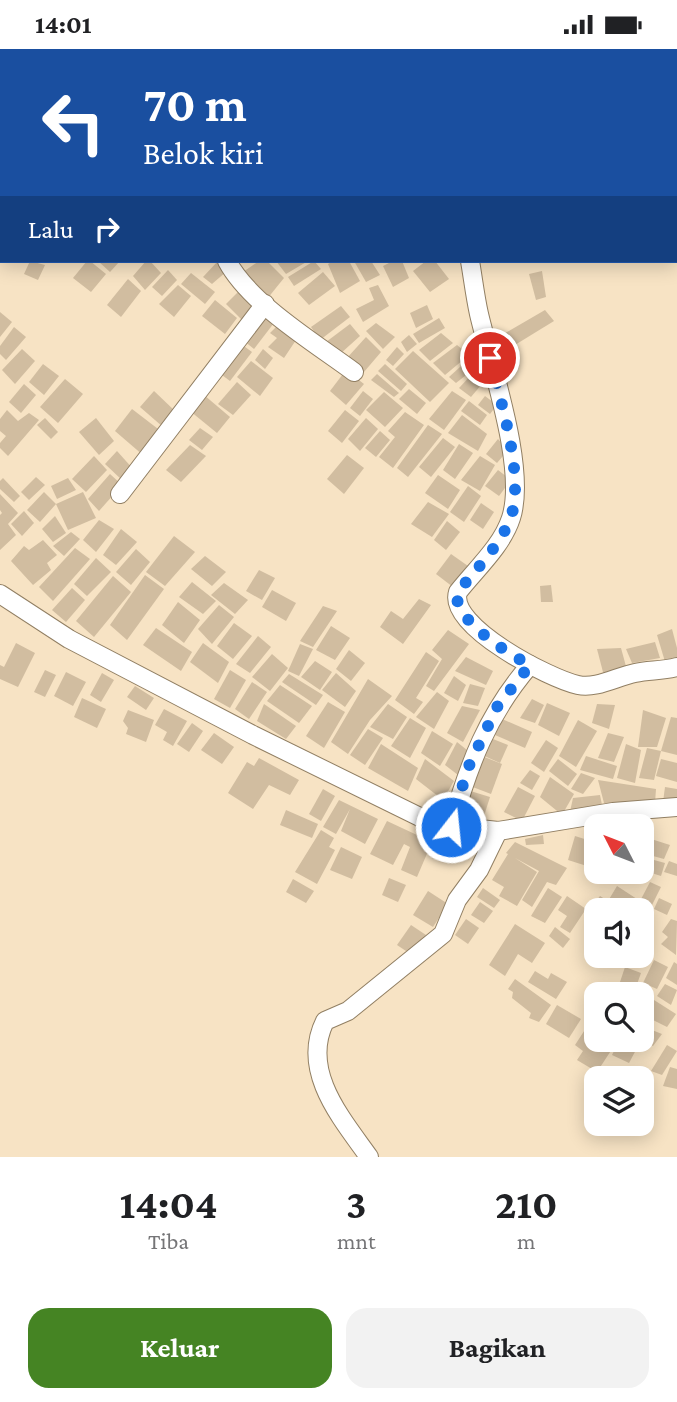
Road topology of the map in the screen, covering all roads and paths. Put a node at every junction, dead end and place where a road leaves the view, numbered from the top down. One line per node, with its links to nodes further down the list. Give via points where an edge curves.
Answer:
1 (233, 263): 3 (street)
2 (470, 263): 7 (street, via 516,491 505,531 456,597 460,610 493,643)
3 (265, 304): 4 (street); 5 (street)
4 (354, 372)
5 (120, 494)
6 (0, 594): 10 (street, via 69,639 228,722 427,821)
7 (530, 665): 8 (street, via 590,686); 10 (street, via 497,707 467,770)
8 (677, 667)
9 (677, 807): 11 (street, via 613,812)
10 (451, 827): 11 (street)
11 (498, 831): 12 (street, via 479,870 457,900 443,934 348,1011 325,1021 321,1030 317,1055 328,1098)
12 (369, 1157)

